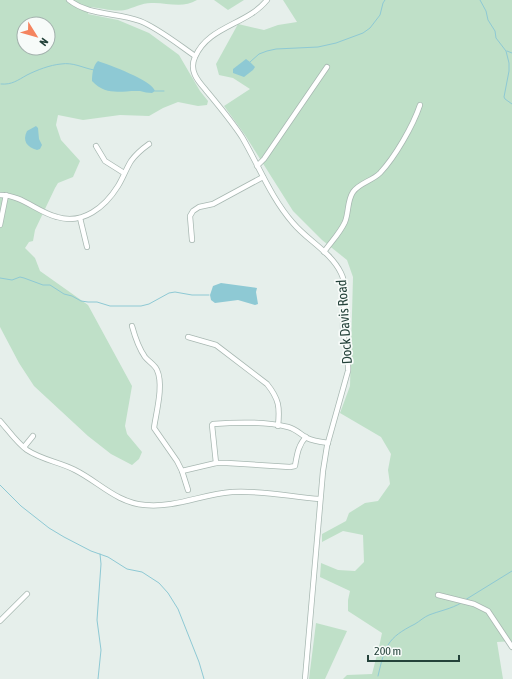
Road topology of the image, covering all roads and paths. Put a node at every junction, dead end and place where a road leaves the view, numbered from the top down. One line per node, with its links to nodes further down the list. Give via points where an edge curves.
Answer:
1 (69, 0): 3 (street, via 88,10 146,23)
2 (267, 0): 3 (street, via 255,11 215,33 204,42)
3 (195, 56): 8 (street, Dock Davis Road, via 193,68 197,80 229,119)
4 (327, 67): 8 (street)
5 (420, 105): 17 (street, via 416,117 393,156 371,181 353,191 349,198 345,221)
6 (149, 144): 9 (street, via 135,156)
7 (96, 146): 9 (street, via 105,162)
8 (257, 166): 10 (street, Dock Davis Road)
9 (124, 173): 13 (street, via 109,198 95,211)
10 (263, 177): 15 (street, via 213,204 193,211 190,216); 17 (street, Dock Davis Road, via 292,222)
11 (0, 195): 12 (street)
12 (6, 195): 13 (street, via 16,197 56,217); 14 (street)
13 (80, 218): 16 (street)
14 (0, 225)
15 (192, 240)
16 (88, 247)
17 (324, 252): 24 (street, Dock Davis Road, via 335,263 344,280 343,329 348,366)
18 (132, 326): 27 (street, via 139,348 159,375 154,428)
19 (188, 337): 21 (street, via 216,345 267,384 278,404)
20 (0, 421): 25 (street)
21 (278, 426): 23 (street, via 288,427); 26 (street, via 237,422 213,424)
22 (33, 436): 25 (street)
23 (306, 437): 24 (street); 26 (street, via 301,442 295,466)
24 (328, 443): 29 (street, Dock Davis Road)
25 (24, 447): 29 (street, via 76,471 117,497 137,504 159,505 250,491)
26 (216, 464): 27 (street)
27 (182, 471): 28 (street)
28 (188, 490)
29 (320, 499): 34 (street, Dock Davis Road)
30 (27, 594): 32 (street)
31 (438, 595): 33 (street, via 474,604 488,611)
32 (0, 621)
33 (512, 647)
34 (305, 679)

